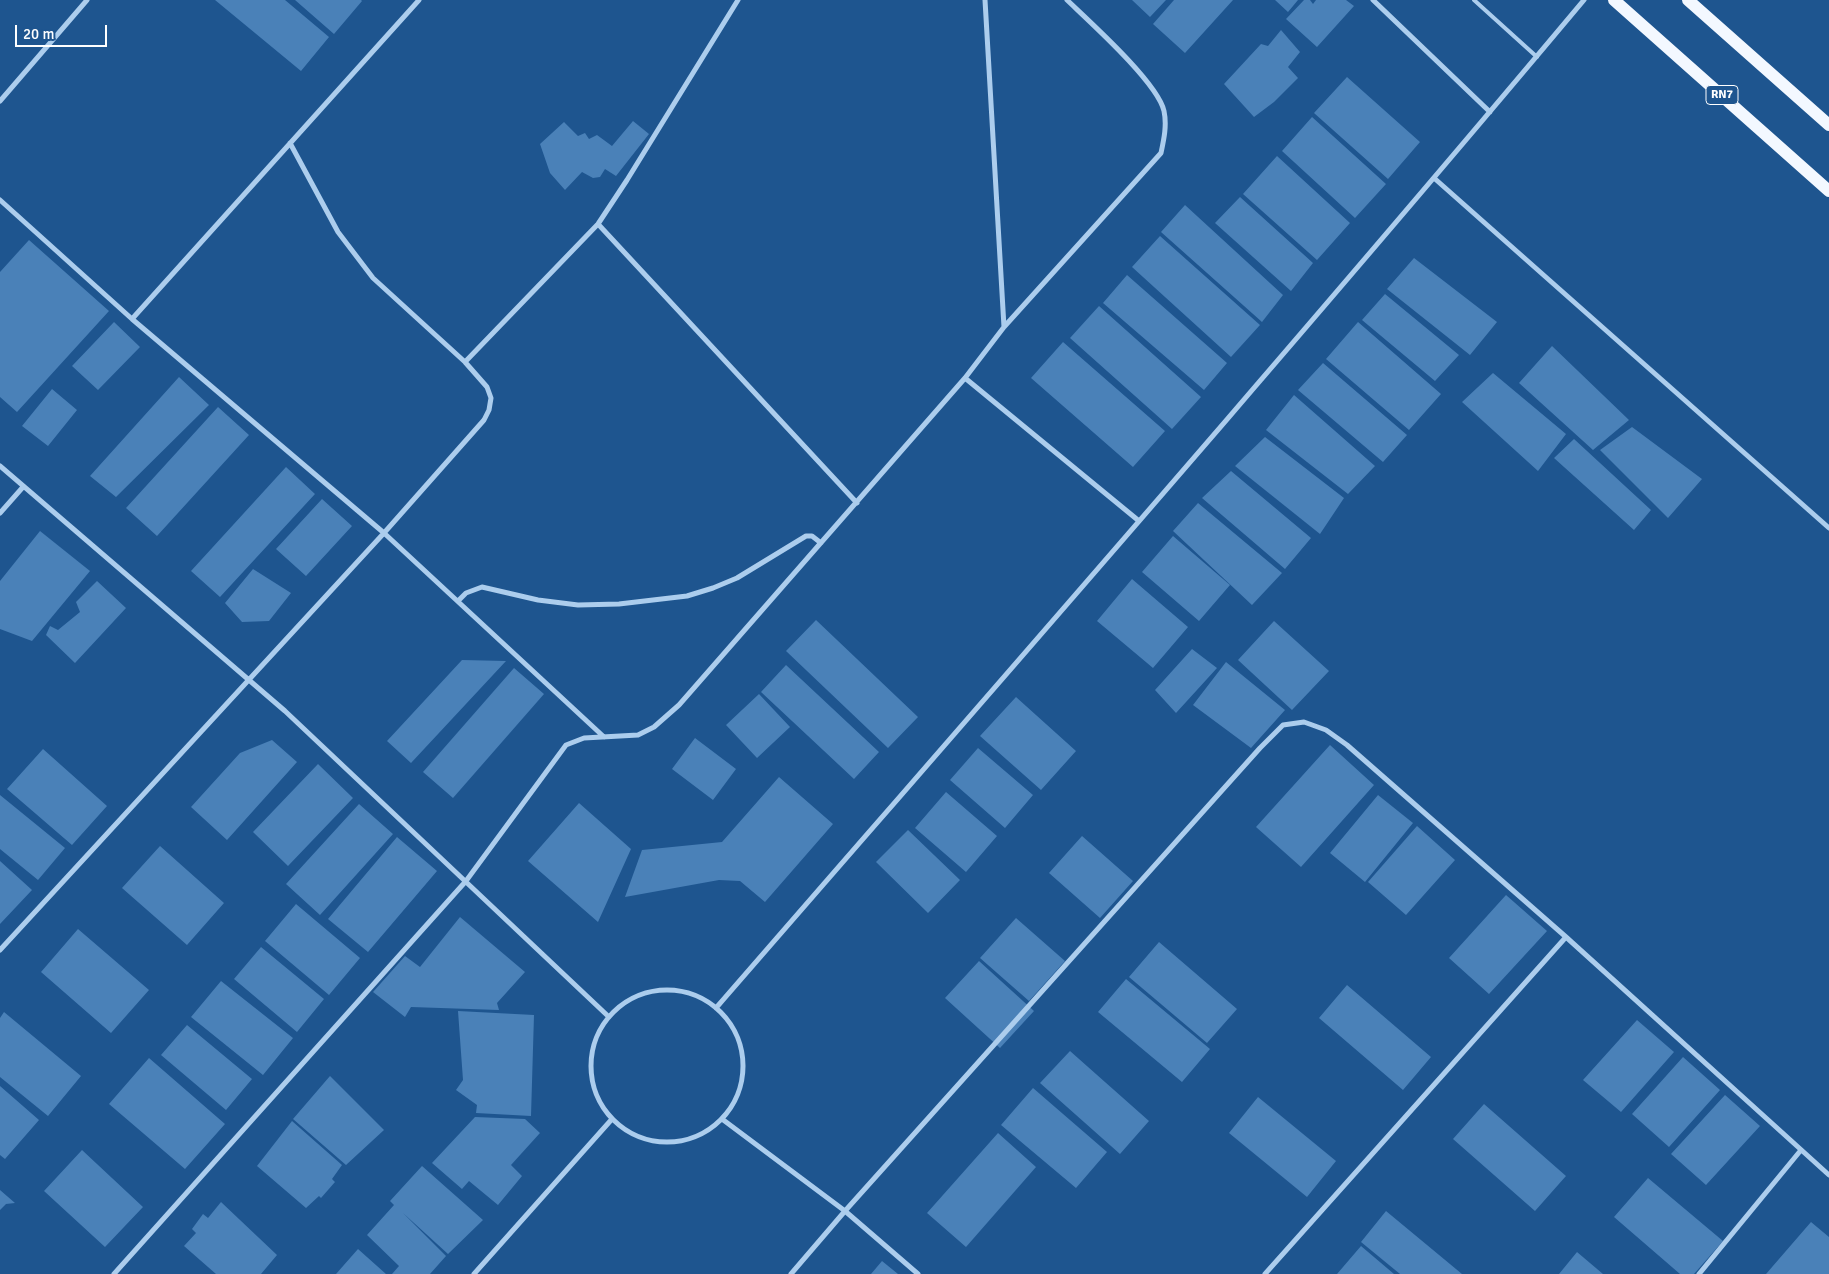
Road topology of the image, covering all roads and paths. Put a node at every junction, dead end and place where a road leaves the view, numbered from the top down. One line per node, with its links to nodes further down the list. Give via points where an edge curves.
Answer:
1 (87, 0): 12 (street)
2 (418, 0): 15 (street)
3 (738, 0): 19 (street)
4 (985, 0): 21 (street)
5 (1067, 0): 21 (street, via 1133,65 1152,89 1164,109 1166,129 1163,145 1161,153)
6 (1372, 0): 13 (street)
7 (1474, 0): 11 (lane)
8 (1584, 0): 11 (street)
9 (1614, 0): 17 (main road, RN7)
10 (1688, 0): 14 (main road)
11 (1537, 56): 13 (street)
12 (0, 101)
13 (1490, 112): 16 (street)
14 (1829, 126)
15 (290, 143): 20 (street); 22 (street, via 338,232 373,278)
16 (1434, 178): 28 (street); 29 (street)
17 (1829, 191)
18 (0, 200): 20 (street)
19 (598, 224): 22 (street); 26 (street)
20 (132, 319): 30 (street)
21 (1004, 327): 23 (street)
22 (466, 362): 30 (street, via 487,388 491,398 490,410 477,429)
23 (965, 378): 26 (street); 28 (street)
24 (0, 466): 25 (street)
25 (23, 487): 27 (street); 33 (street)
26 (857, 503): 31 (street)
27 (0, 513)
28 (1140, 522): 38 (street)
29 (1829, 528)
30 (384, 533): 32 (street); 33 (street)
31 (821, 543): 32 (street, via 812,536 806,536 736,578 686,596 578,605 482,587 466,593); 34 (street, via 679,705 638,736)
32 (458, 602): 34 (street)
33 (249, 680): 35 (street); 37 (street)
34 (604, 737): 35 (street, via 584,738 566,745)
35 (466, 881): 39 (street); 45 (street)
36 (1566, 938): 42 (street); 44 (street, via 1348,745 1326,730 1304,722 1283,725); 49 (street)
37 (0, 950)
38 (716, 1008): 39 (street, via 699,997 661,990 641,994); 41 (street, via 732,1026 741,1049 743,1074 736,1098)
39 (609, 1017): 40 (street, via 597,1036 591,1058 592,1079 599,1101)
40 (612, 1119): 41 (street, via 632,1134 655,1141 679,1141 702,1133); 46 (street)
41 (722, 1119): 44 (street)
42 (1801, 1150): 43 (street); 50 (street)
43 (1829, 1175)
44 (846, 1211): 47 (street); 48 (street)
45 (114, 1274)
46 (474, 1274)
47 (791, 1274)
48 (918, 1274)
49 (1265, 1274)
50 (1699, 1274)

